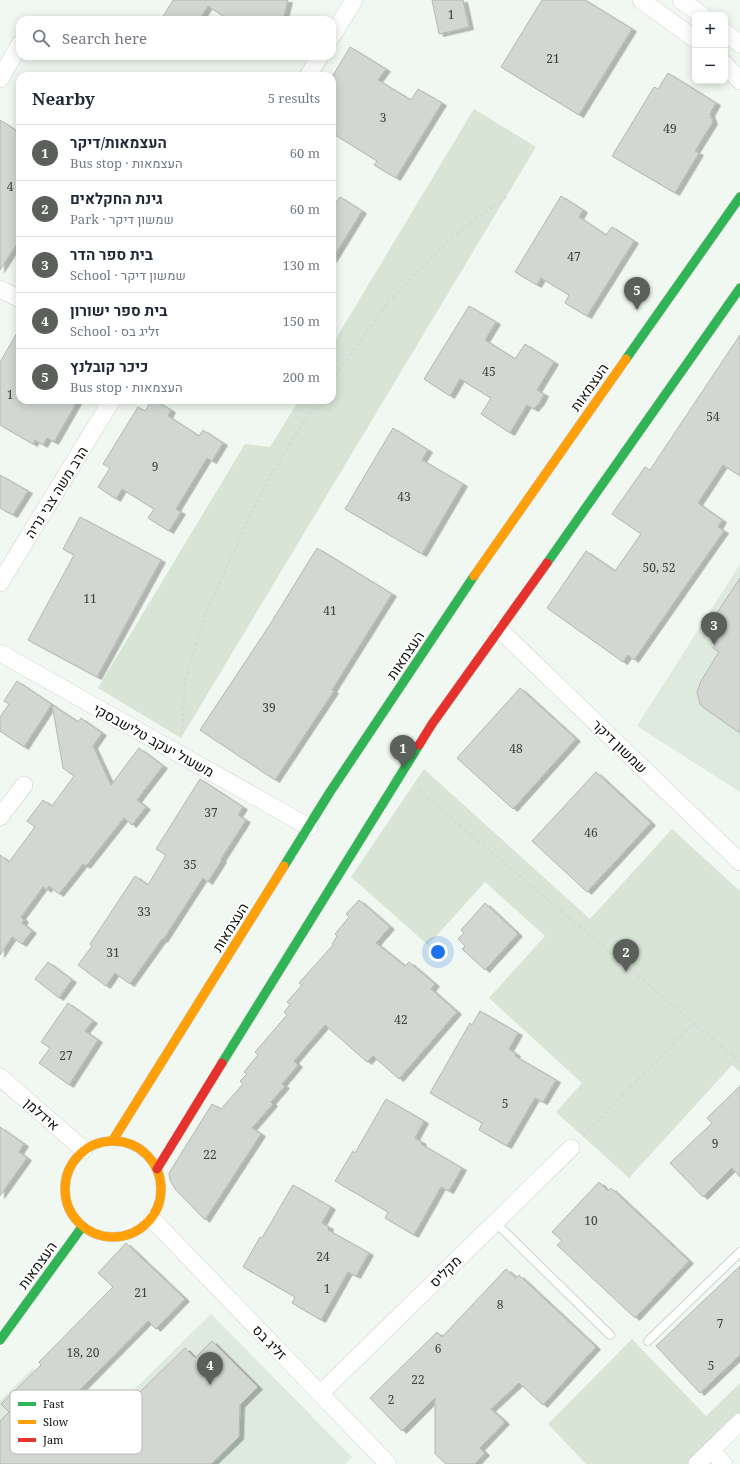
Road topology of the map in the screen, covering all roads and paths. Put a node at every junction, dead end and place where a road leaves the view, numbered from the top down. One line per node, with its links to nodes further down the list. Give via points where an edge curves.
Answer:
1 (354, 0): 5 (street)
2 (641, 0): 7 (street)
3 (681, 0): 4 (street)
4 (698, 12)
5 (336, 29)
6 (728, 34): 8 (street)
7 (692, 37)
8 (740, 44)
9 (16, 51): 13 (street)
10 (318, 60): 12 (street)
11 (728, 67): 14 (street)
12 (310, 72)
13 (0, 79)
14 (740, 81)
15 (507, 196): 20 (path, via 451,238 388,302)
16 (740, 197): 30 (main road, העצמאות, via 499,539)
17 (740, 288): 24 (main road)
18 (0, 289): 19 (street)
19 (16, 297)
20 (336, 374)
21 (110, 404): 23 (street, הרב משה צבי נריה)
22 (315, 404): 26 (path, via 276,466 250,515 206,613 185,682)
23 (0, 583)
24 (500, 630): 27 (main road, via 432,724); 31 (street, שמשון דיקר)
25 (0, 653): 26 (street, משעול יעקב טלישבסקי)
26 (181, 755): 30 (street, משעול יעקב טלישבסקי)
27 (401, 775): 32 (path); 38 (main road)
28 (24, 785): 29 (street)
29 (0, 817)
30 (309, 827): 35 (main road, העצמאות)
31 (740, 862)
32 (694, 1023): 33 (path); 36 (path)
33 (740, 1062)
34 (0, 1077): 37 (street, אידלמן)
35 (113, 1140): 37 (main road, via 97,1143); 38 (main road, via 128,1143 142,1150)
36 (571, 1148): 40 (street, מקליס)
37 (84, 1150): 41 (main road, via 73,1162 66,1177 64,1193 68,1210)
38 (157, 1169): 39 (main road, via 162,1190 159,1205)
39 (152, 1219): 41 (main road, via 139,1230 124,1237 107,1238 91,1234); 46 (street, זליג בס)
40 (495, 1222): 43 (lane); 46 (street, מקליס)
41 (82, 1227): 44 (main road, העצמאות)
42 (740, 1252): 45 (lane)
43 (610, 1335)
44 (0, 1340)
45 (648, 1341)
46 (320, 1394): 49 (street, זליג בס)
47 (740, 1422): 48 (street)
48 (711, 1450): 50 (street); 51 (street)
49 (388, 1464)
50 (697, 1464)
51 (724, 1464)

